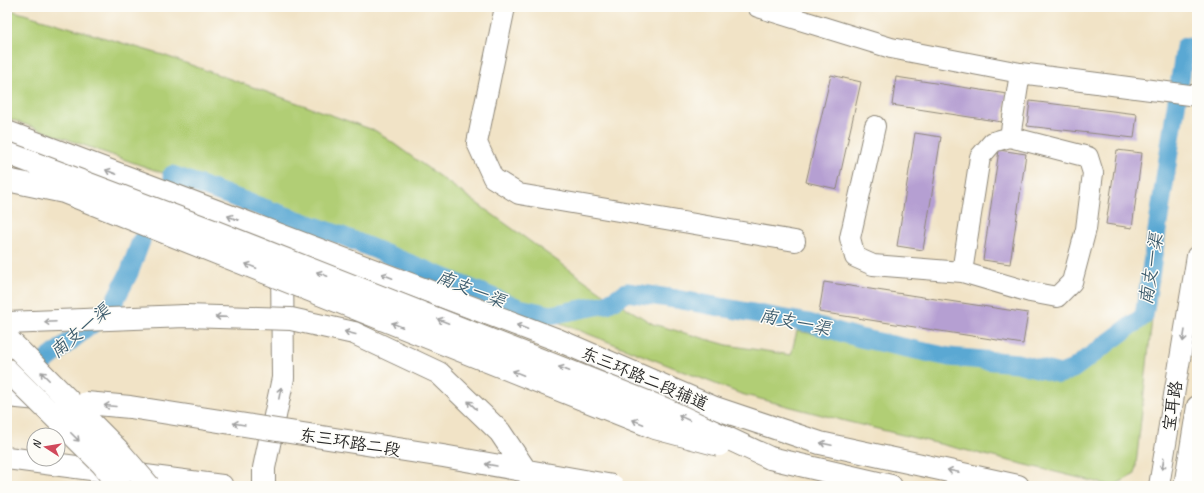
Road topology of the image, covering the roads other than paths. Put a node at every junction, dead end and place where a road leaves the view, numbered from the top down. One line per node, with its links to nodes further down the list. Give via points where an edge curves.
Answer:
1 (505, 7): 14 (street, via 477,143 493,178 519,194)
2 (758, 7): 3 (street)
3 (797, 13): 4 (street, via 891,48)
4 (1020, 73): 5 (street); 8 (street)
5 (1193, 96)
6 (875, 126): 16 (street, via 850,238 855,257 873,265)
7 (7, 132): 10 (main road, 东三环路二段辅道)
8 (1010, 138): 16 (street, via 993,142 980,157); 16 (street, via 1088,157 1093,173 1086,229 1072,282 1057,297 1030,292)
9 (7, 153): 23 (main road, one-way to 9, bridge, via 665,409 216,232)
10 (64, 154): 11 (main road); 13 (main road, 东三环路二段辅道, one-way to 10)
11 (7, 162)
12 (7, 180): 23 (main road, one-way to 12, bridge, via 655,428 64,192)
13 (282, 237): 27 (main road, one-way to 13, via 264,468 282,378); 31 (main road, 东三环路二段辅道, one-way to 13, via 820,443 771,427 715,408 558,340)
14 (795, 241)
15 (1197, 256): 32 (street, 宝耳路, one-way to 32)
16 (962, 272)
17 (7, 323): 28 (main road, one-way to 17, bridge, via 500,432 439,373 354,333 291,319 185,316)
18 (7, 338): 25 (main road, one-way to 18, bridge, via 118,450)
19 (7, 370): 24 (main road, one-way to 24, bridge, via 102,464)
20 (7, 396): 29 (main road, 东三环路二段, one-way to 20, bridge, via 130,407)
21 (1197, 406): 33 (street, 宝耳路)
22 (7, 458): 26 (main road, bridge)
23 (770, 458): 30 (main road)
24 (120, 486)
25 (148, 486)
26 (222, 486)
27 (264, 486)
28 (536, 486)
29 (613, 486)
30 (891, 486)
31 (1018, 486)
32 (1159, 486)
33 (1184, 486)

